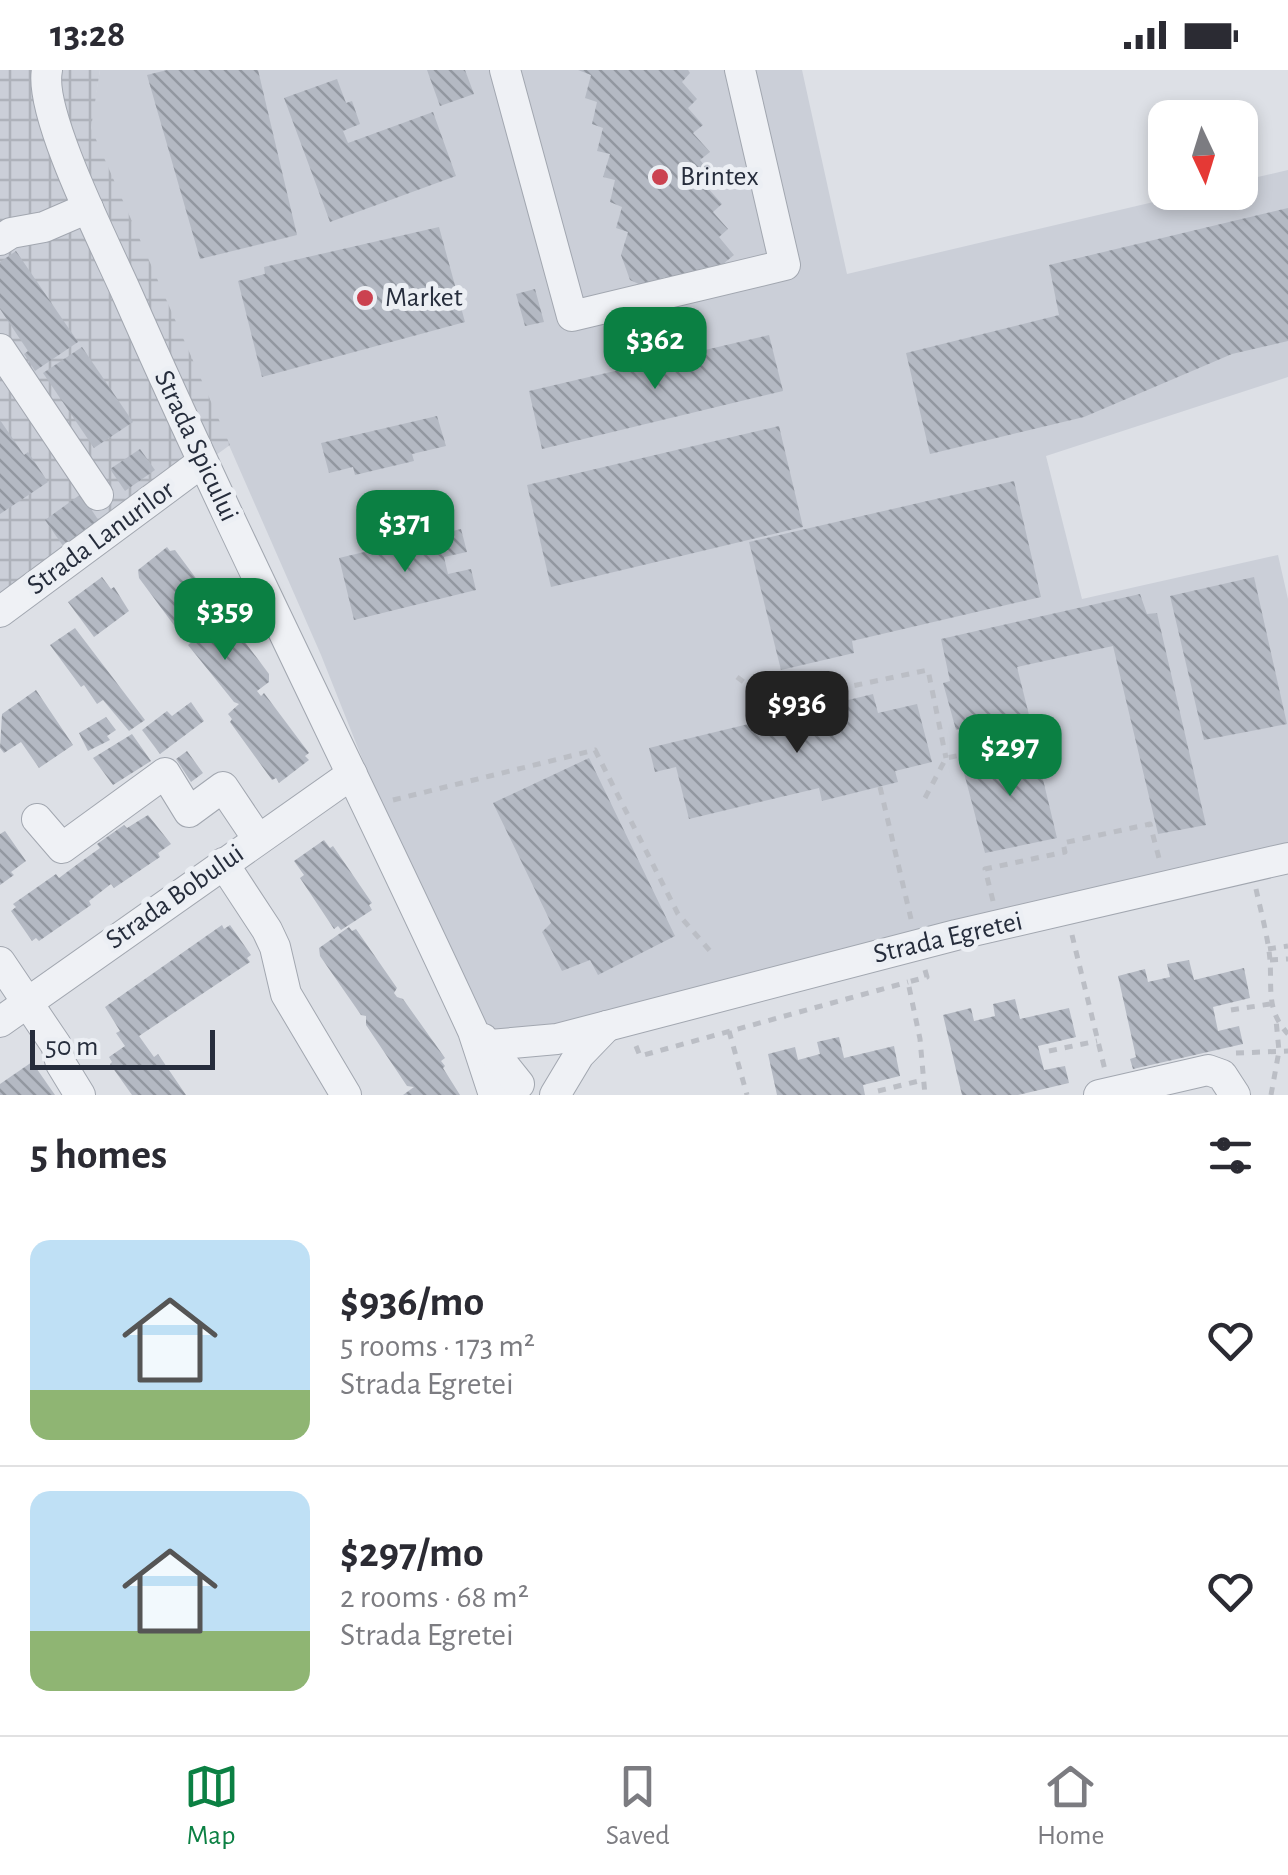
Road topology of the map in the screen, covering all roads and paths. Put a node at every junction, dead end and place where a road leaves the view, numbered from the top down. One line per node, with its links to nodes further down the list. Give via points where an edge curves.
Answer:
1 (47, 70): 4 (street, Strada Spicului, via 52,118)
2 (505, 70): 3 (street, via 572,316 785,266)
3 (740, 70)
4 (88, 208): 5 (street); 7 (street, Strada Spicului)
5 (0, 240)
6 (0, 349): 8 (street)
7 (202, 463): 9 (street, Strada Lanurilor); 13 (street, Strada Spicului)
8 (98, 495)
9 (0, 612)
10 (737, 677): 12 (path, via 771,703 928,670)
11 (1055, 736): 12 (path)
12 (946, 758): 15 (path)
13 (352, 774): 16 (street, Strada Spicului); 18 (street, Strada Bobului)
14 (880, 787): 25 (path)
15 (925, 798)
16 (368, 806): 28 (path, via 595,750 678,914); 41 (street, Strada Spicului)
17 (37, 819): 18 (street, via 62,848 165,773 189,812 223,787)
18 (258, 839): 20 (street, Strada Bobului)
19 (1288, 858): 22 (street, Strada Egretei)
20 (223, 863): 33 (street, Strada Bobului); 53 (street, via 266,930 286,994)
21 (1160, 866): 23 (path, via 1150,824 1063,843 1066,852 985,869 995,908)
22 (1252, 867): 24 (street, Strada Egretei); 27 (path)
23 (990, 909)
24 (1067, 912): 25 (street, Strada Egretei); 43 (path)
25 (918, 944): 32 (path, via 927,978); 39 (street, Strada Egretei)
26 (1288, 946): 27 (path)
27 (1268, 949): 30 (path)
28 (711, 952)
29 (1288, 958): 30 (path)
30 (1270, 960): 34 (path)
31 (0, 962): 33 (street)
32 (908, 982): 38 (path); 48 (path)
33 (28, 1002): 37 (street, Strada Bobului); 52 (street)
34 (1270, 1004): 35 (path); 36 (path)
35 (1232, 1010)
36 (1276, 1020): 40 (path); 46 (path)
37 (0, 1022)
38 (729, 1030): 39 (path, via 640,1056); 55 (path)
39 (621, 1031): 42 (street, Strada Egretei); 54 (street, via 578,1055)
40 (1288, 1034)
41 (482, 1038): 42 (street); 49 (street, Strada Spicului)
42 (557, 1039): 49 (street)
43 (1096, 1041): 45 (path); 51 (path)
44 (1288, 1050): 46 (path)
45 (1050, 1051)
46 (1279, 1052): 47 (path); 58 (path)
47 (1230, 1054)
48 (923, 1080): 50 (path); 56 (path)
49 (516, 1090)
50 (878, 1090)
51 (1106, 1093): 57 (street, via 1208,1070 1222,1075)
52 (80, 1095)
53 (346, 1095)
54 (555, 1095)
55 (747, 1095)
56 (925, 1095)
57 (1235, 1095)
58 (1270, 1095)

